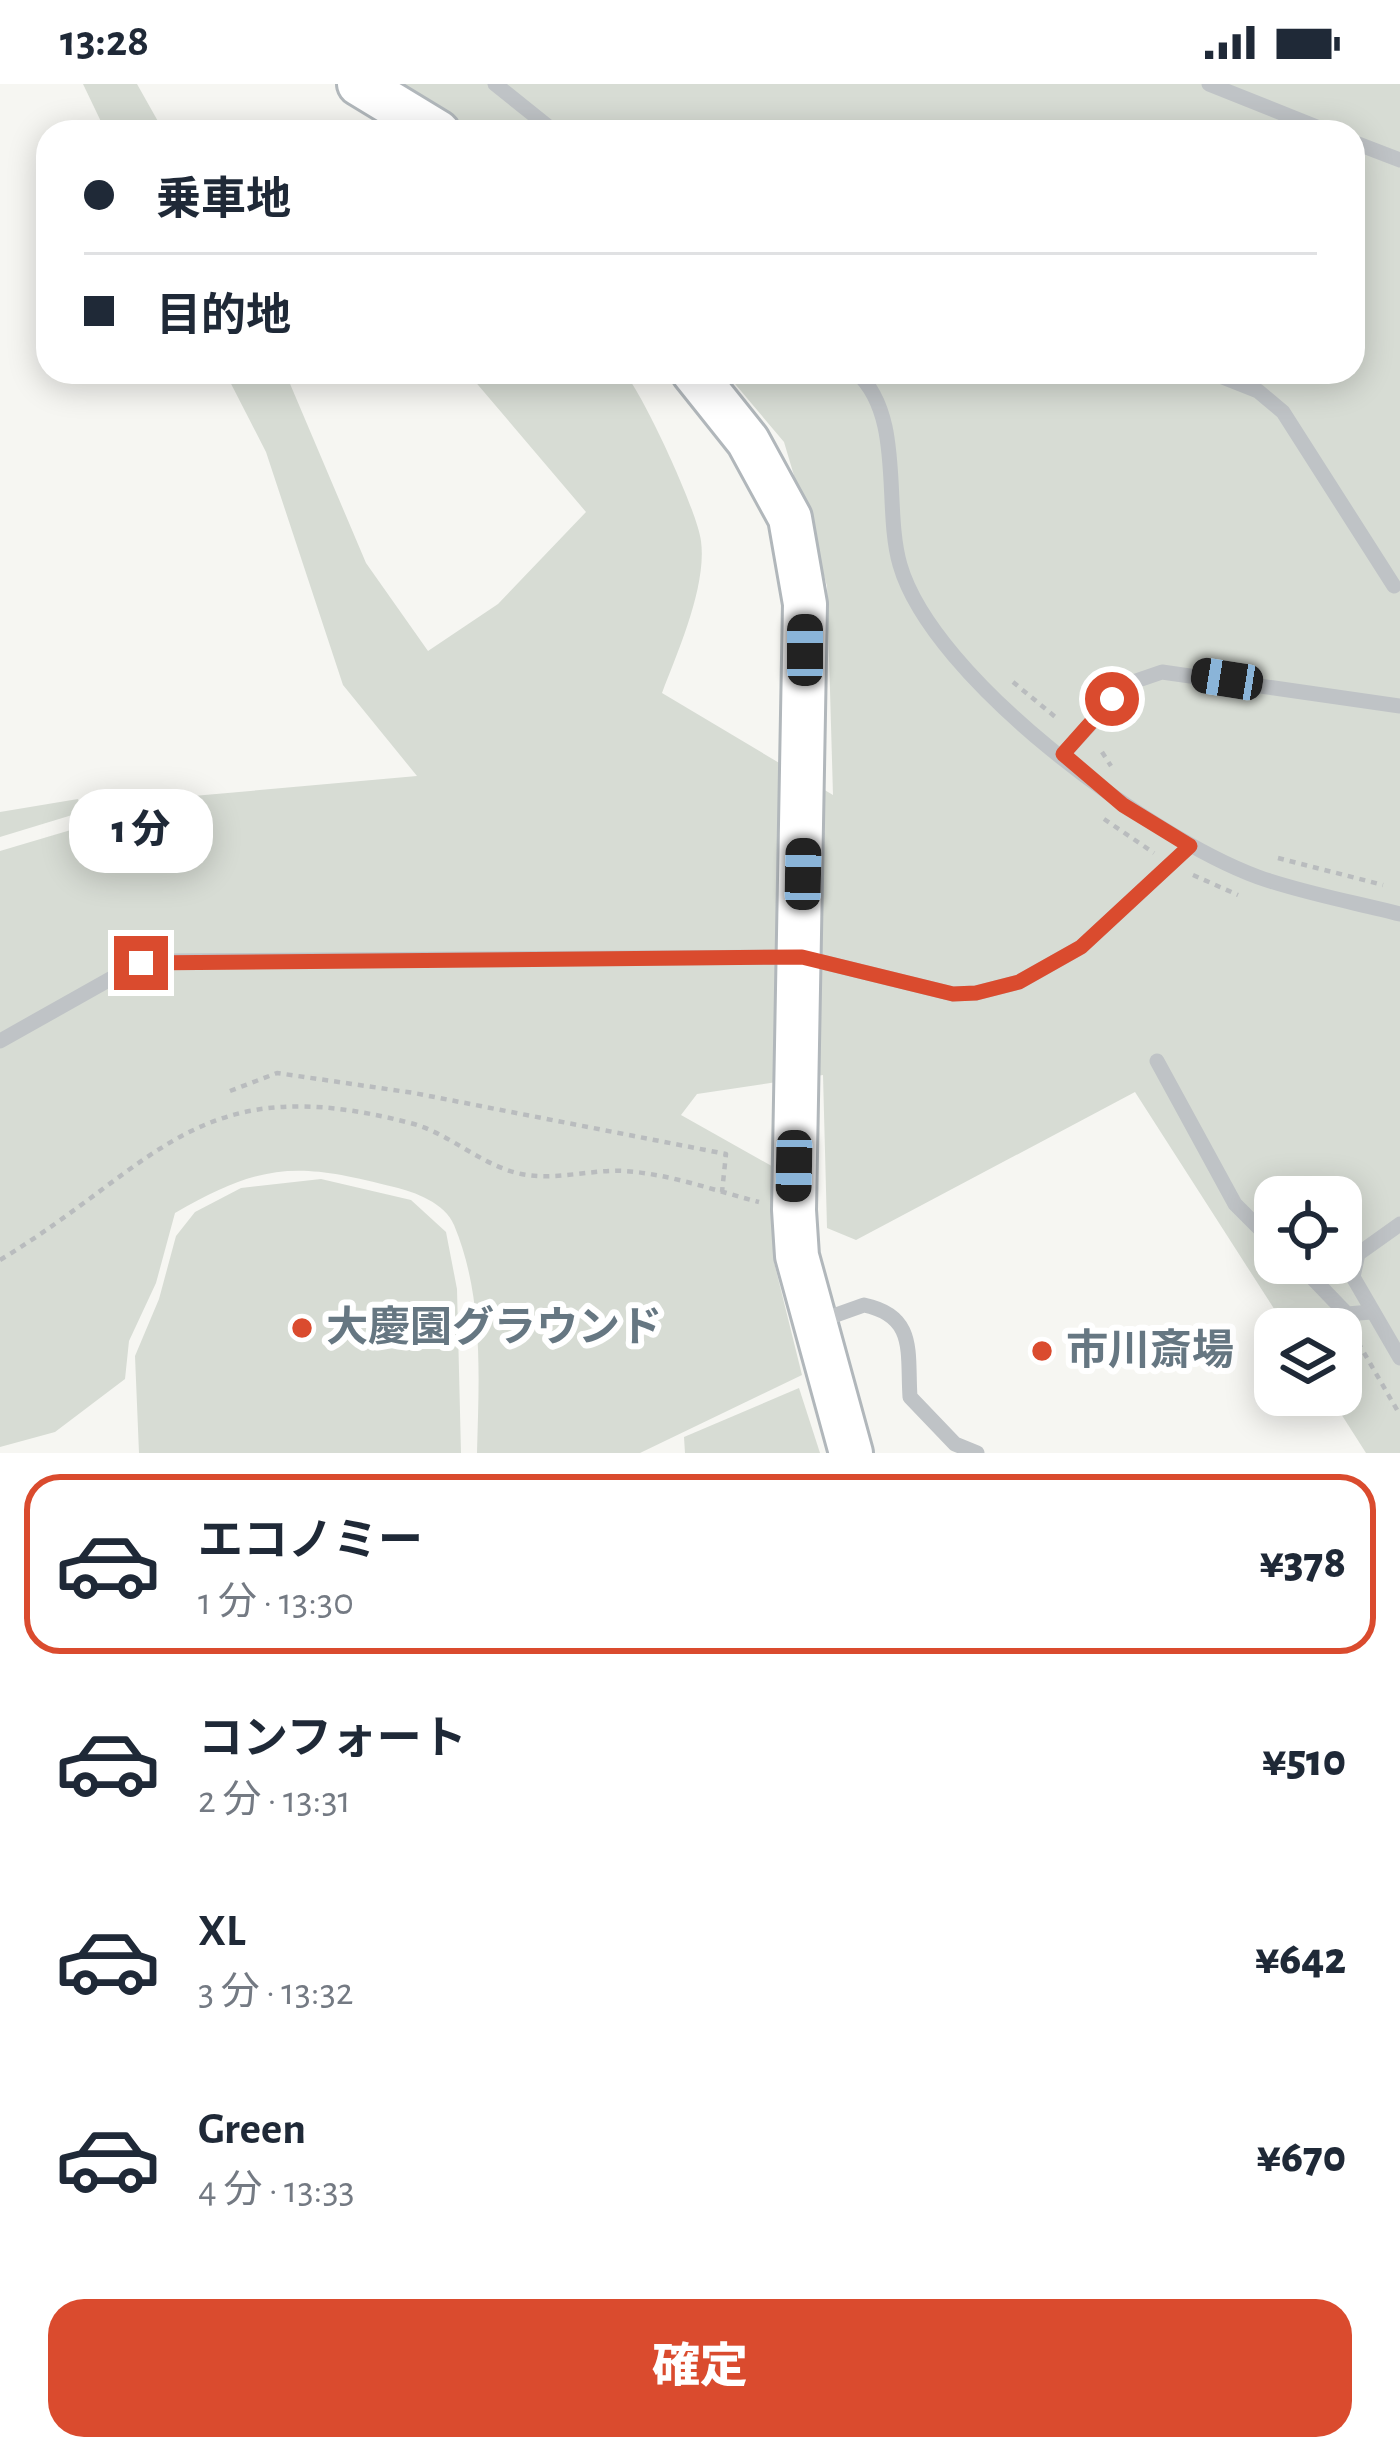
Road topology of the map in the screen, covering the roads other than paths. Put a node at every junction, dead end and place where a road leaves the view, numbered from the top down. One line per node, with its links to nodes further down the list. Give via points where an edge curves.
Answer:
1 (359, 84): 4 (street)
2 (495, 84): 5 (lane)
3 (1209, 84): 6 (lane)
4 (418, 120)
5 (540, 120)
6 (1299, 120)
7 (1365, 147): 8 (lane)
8 (1400, 160)
9 (702, 384): 17 (street, via 748,441 790,518 805,604)
10 (865, 384): 14 (lane, via 884,430 891,517 911,596 956,658)
11 (1239, 384): 12 (lane, via 1283,412)
12 (1398, 588)
13 (1400, 706): 14 (lane, via 1162,672 1127,684)
14 (1063, 754): 15 (lane, via 1123,805)
15 (1190, 846): 16 (lane, via 1260,878); 17 (lane, via 1081,947 998,990 953,994)
16 (1400, 914)
17 (802, 957): 18 (lane, via 158,961 128,969); 24 (street, via 794,1210)
18 (0, 1041)
19 (1157, 1060): 20 (lane, via 1235,1204)
20 (1254, 1223)
21 (1400, 1224): 23 (lane, via 1355,1261 1354,1284)
22 (1318, 1284): 23 (lane, via 1347,1314)
23 (1371, 1312): 25 (lane)
24 (816, 1322): 26 (street); 27 (lane, via 864,1305 899,1320 910,1341 910,1397 955,1444)
25 (1400, 1358)
26 (851, 1453)
27 (977, 1453)

